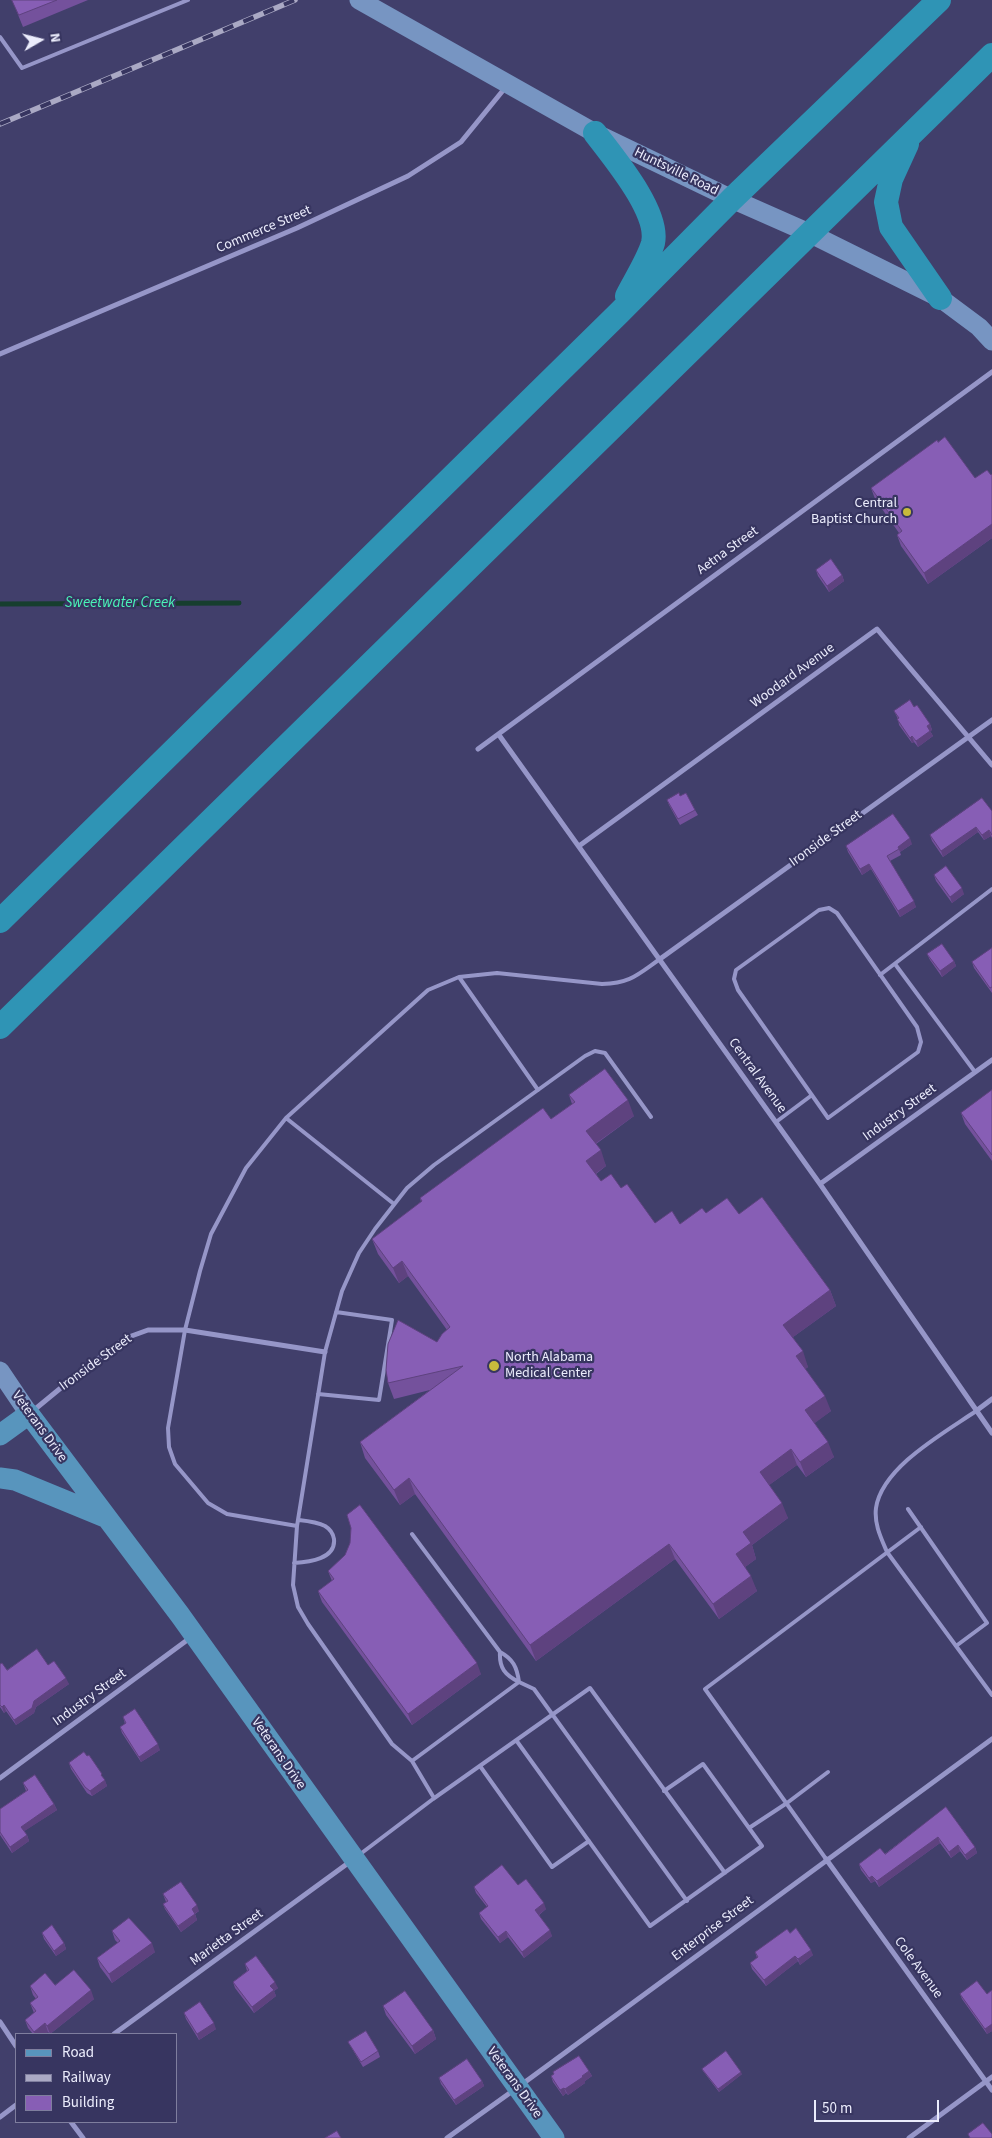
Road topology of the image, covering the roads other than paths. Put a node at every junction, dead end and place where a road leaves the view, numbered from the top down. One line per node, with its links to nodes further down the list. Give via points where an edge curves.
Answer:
1 (188, 0): 4 (lane, via 22,68)
2 (359, 0): 6 (main road, Huntsville Road)
3 (939, 0): 9 (highway)
4 (0, 37)
5 (992, 55): 7 (highway)
6 (508, 84): 8 (main road, Huntsville Road); 14 (street, Commerce Street, via 461,142 408,176 297,228)
7 (912, 132): 10 (highway); 11 (highway, via 891,179 886,202 891,227)
8 (595, 133): 9 (main road, Huntsville Road); 12 (highway, via 637,191 649,215 653,242)
9 (732, 199): 10 (main road, Huntsville Road); 12 (highway)
10 (809, 233): 11 (main road, Huntsville Road); 28 (highway)
11 (940, 298): 13 (main road, Huntsville Road, via 979,327)
12 (619, 313): 23 (highway)
13 (992, 341)
14 (0, 354)
15 (992, 372): 17 (street, Aetna Street)
16 (992, 720): 18 (street, Ironside Street)
17 (499, 734): 19 (street, Aetna Street); 21 (street, Central Avenue)
18 (968, 737): 20 (street, Woodard Avenue); 21 (street, Woodard Avenue, via 877,630); 24 (street, Ironside Street)
19 (478, 749)
20 (992, 765)
21 (579, 846): 24 (street, Central Avenue)
22 (992, 889): 25 (lane)
23 (0, 921)
24 (660, 959): 27 (lane, via 630,981 619,984 497,973); 35 (street, Central Avenue)
25 (895, 964): 26 (lane); 30 (lane)
26 (880, 975): 32 (lane, via 917,1027 921,1042 918,1052 828,1118); 32 (lane, via 837,913 829,908 819,910 736,970 734,979 738,990)
27 (458, 977): 31 (lane); 34 (lane, via 428,990 411,1002)
28 (0, 1027)
29 (992, 1060): 30 (street, Industry Street)
30 (975, 1072): 36 (street, Industry Street)
31 (538, 1090): 33 (lane, via 585,1056 596,1051 606,1052); 37 (lane, via 434,1165)
32 (812, 1095): 35 (lane)
33 (651, 1117)
34 (286, 1118): 37 (lane); 39 (lane, via 246,1168 211,1234)
35 (776, 1122): 36 (street, Central Avenue)
36 (820, 1184): 44 (street, Central Avenue)
37 (394, 1204): 38 (lane, via 359,1253)
38 (336, 1312): 40 (lane); 42 (lane, via 392,1320 380,1400)
39 (185, 1330): 40 (street, Ironside Street); 45 (street, Ironside Street, via 148,1330 126,1338); 52 (lane, via 168,1428 169,1447 175,1464 208,1502 227,1514)
40 (325, 1352): 42 (lane)
41 (0, 1371): 45 (main road, Veterans Drive)
42 (318, 1394): 51 (lane)
43 (992, 1399): 44 (street)
44 (976, 1411): 46 (street, Central Avenue); 55 (lane, via 900,1465 886,1482 876,1508 878,1531)
45 (30, 1414): 47 (main road, Ironside Street); 50 (main road, Veterans Drive)
46 (992, 1433)
47 (0, 1435)
48 (0, 1478): 50 (main road, via 15,1480)
49 (908, 1509): 53 (lane)
50 (106, 1518): 57 (main road, Veterans Drive)
51 (298, 1520): 52 (lane); 56 (lane, via 326,1526 333,1533 334,1542 331,1551 320,1559)
52 (297, 1526): 56 (lane)
53 (920, 1527): 55 (lane); 58 (lane, via 987,1623)
54 (412, 1534): 59 (lane)
55 (887, 1552): 58 (lane); 71 (lane, via 705,1689)
56 (294, 1563): 65 (lane, via 293,1585 298,1607 308,1624 392,1744)
57 (194, 1635): 68 (street, Industry Street); 74 (main road, Veterans Drive)
58 (956, 1646): 61 (lane)
59 (500, 1652): 60 (lane, via 510,1657 517,1668); 60 (lane, via 499,1663 507,1676)
60 (519, 1682): 62 (lane, via 534,1689); 65 (lane)
61 (992, 1695)
62 (553, 1714): 64 (lane); 69 (lane, via 590,1688); 77 (lane)
63 (992, 1739): 75 (street, Enterprise Street)
64 (516, 1740): 66 (lane); 73 (lane)
65 (412, 1761): 70 (lane)
66 (480, 1766): 70 (lane); 73 (lane, via 552,1867)
67 (828, 1772): 71 (lane)
68 (0, 1778)
69 (664, 1790): 72 (lane, via 704,1764); 76 (lane)
70 (434, 1798): 74 (lane)
71 (787, 1803): 72 (lane); 75 (lane)
72 (749, 1828): 76 (lane, via 762,1846)
73 (589, 1841): 77 (lane, via 650,1926)
74 (354, 1859): 79 (street, Marietta Street); 83 (main road, Veterans Drive)
75 (826, 1859): 82 (street, Cole Avenue); 83 (street, Enterprise Street)
76 (725, 1874): 77 (lane)
77 (687, 1901)
78 (0, 2022): 80 (street)
79 (115, 2033)
80 (15, 2044)
81 (992, 2076): 82 (street)
82 (985, 2081): 84 (street, Cole Avenue); 91 (street)
83 (518, 2088): 89 (street, Enterprise Street); 90 (main road, Veterans Drive)
84 (992, 2090)
85 (15, 2106): 86 (street)
86 (0, 2117)
87 (72, 2123): 88 (street)
88 (83, 2138)
89 (447, 2138)
90 (554, 2138)
91 (909, 2138)

